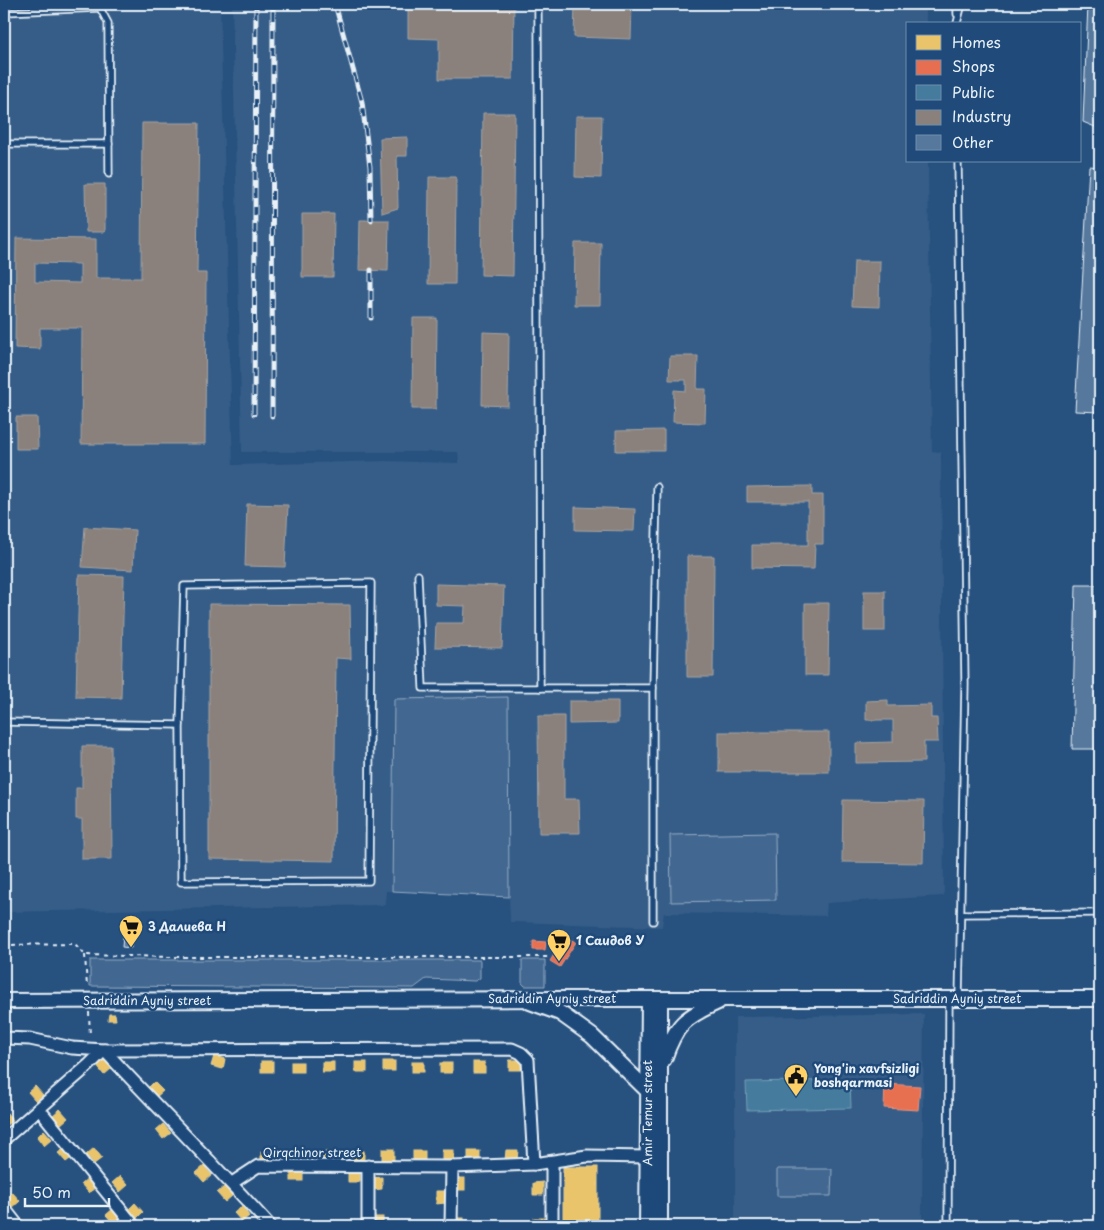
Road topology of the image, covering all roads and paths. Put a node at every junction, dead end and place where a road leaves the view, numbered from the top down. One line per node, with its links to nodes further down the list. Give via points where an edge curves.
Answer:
1 (106, 4): 5 (lane)
2 (538, 4): 15 (lane)
3 (957, 4): 7 (lane)
4 (962, 4): 8 (lane)
5 (100, 8): 6 (lane); 10 (lane, via 108,23)
6 (4, 12)
7 (957, 22)
8 (957, 22)
9 (4, 144): 10 (lane)
10 (109, 144): 12 (lane)
11 (958, 162): 20 (lane, via 965,684)
12 (109, 174)
13 (656, 487): 16 (lane)
14 (418, 574): 15 (lane, via 423,688)
15 (540, 688): 16 (lane)
16 (653, 688): 21 (lane)
17 (4, 722): 18 (lane)
18 (180, 725): 18 (lane, via 184,586 371,583 369,882 181,882)
19 (1100, 913): 20 (lane)
20 (961, 914): 25 (lane)
21 (653, 921)
22 (4, 944): 23 (path, via 75,944 85,955)
23 (548, 957)
24 (655, 999): 27 (street, Sadriddin Ayniy street); 28 (street, Sadriddin Ayniy street); 32 (street, Amir Temur street); 33 (street, Amir Temur street)
25 (954, 999): 26 (street, Sadriddin Ayniy street); 28 (street, Sadriddin Ayniy street); 51 (lane)
26 (1100, 999)
27 (523, 1000): 29 (street, Sadriddin Ayniy street); 33 (street, via 560,1013 592,1036)
28 (723, 1000): 32 (street, via 684,1021 669,1045)
29 (4, 1001)
30 (4, 1038): 31 (street)
31 (104, 1050): 34 (street); 38 (street, via 512,1049 521,1052 528,1060); 41 (street)
32 (661, 1070): 50 (street, Amir Temur street)
33 (648, 1091): 36 (street, Amir Temur street)
34 (39, 1109): 35 (street); 44 (street)
35 (4, 1139)
36 (648, 1157): 37 (street, Qirqchinor street, via 587,1156); 49 (street, Amir Temur street)
37 (552, 1162): 38 (street, Qirqchinor street); 48 (street)
38 (534, 1164): 40 (street, Qirqchinor street)
39 (368, 1166): 40 (street, Qirqchinor street); 41 (street, Qirqchinor street, via 258,1166); 46 (street, Qirqchinor street)
40 (452, 1167): 47 (street)
41 (232, 1183): 45 (street)
42 (4, 1208): 43 (street)
43 (18, 1226)
44 (134, 1226)
45 (270, 1226)
46 (368, 1226)
47 (451, 1226)
48 (552, 1226)
49 (647, 1226)
50 (660, 1226)
51 (948, 1226)

